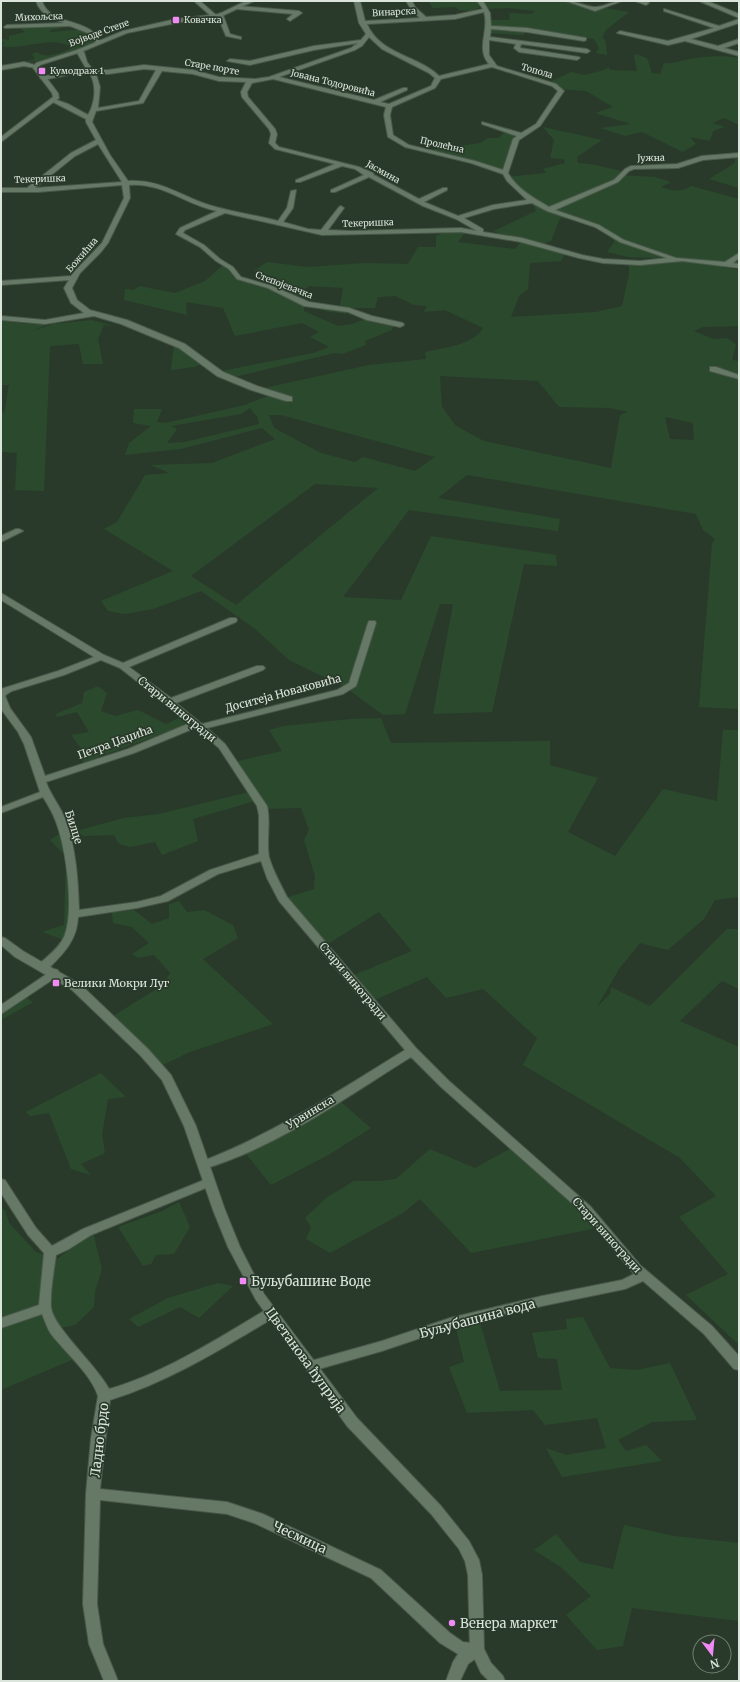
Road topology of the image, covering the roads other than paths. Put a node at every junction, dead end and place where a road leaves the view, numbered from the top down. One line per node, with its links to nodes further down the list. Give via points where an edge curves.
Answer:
1 (39, 1): 21 (street, via 40,6 47,12)
2 (197, 1): 15 (street)
3 (251, 1): 12 (street, Војводе Степе)
4 (357, 1): 20 (street)
5 (408, 1): 18 (street, Винарска)
6 (480, 1): 13 (street)
7 (569, 1): 8 (street, via 595,9)
8 (619, 1)
9 (638, 1): 11 (street)
10 (702, 1): 16 (street)
11 (646, 4)
12 (238, 8): 15 (street, Војводе Степе); 17 (street, via 299,13)
13 (486, 10): 18 (street, Винарска); 23 (street)
14 (666, 10): 24 (street)
15 (217, 15): 27 (street, via 228,35); 33 (street, Војводе Степе, via 135,30)
16 (739, 16)
17 (290, 18)
18 (426, 20): 20 (street, Винарска)
19 (739, 21): 24 (street)
20 (362, 23): 26 (street)
21 (70, 24): 22 (street, Михољска); 33 (street, via 91,32)
22 (8, 27)
23 (488, 27): 28 (street); 29 (street)
24 (718, 27): 30 (street)
25 (620, 33): 30 (street, via 665,43)
26 (368, 35): 31 (street, Старе порте); 50 (street, via 386,49 425,68)
27 (239, 38)
28 (486, 38): 34 (street); 43 (street, via 486,58)
29 (584, 39)
30 (685, 39): 35 (street)
31 (363, 41): 40 (street, via 314,48 250,64); 48 (street, Старе порте, via 353,49)
32 (739, 41): 35 (street)
33 (98, 42): 36 (street, Војводе Степе)
34 (519, 42): 37 (street); 39 (street, via 519,50)
35 (717, 48): 38 (street)
36 (79, 51): 44 (street, Војводе Степе, via 44,61); 47 (street)
37 (587, 51)
38 (739, 54)
39 (577, 58)
40 (230, 61)
41 (1, 62): 42 (street)
42 (24, 64): 44 (street); 45 (street)
43 (492, 65): 50 (street); 59 (street, Топола, via 560,89 558,97 540,122)
44 (36, 66): 49 (street)
45 (1, 68)
46 (160, 69): 47 (street, Старе порте, via 140,67); 51 (street, Старе порте, via 193,72 219,79); 56 (street, via 141,102)
47 (92, 72): 49 (street, Старе порте, via 71,72); 56 (street, via 97,88)
48 (273, 77): 51 (street, Старе порте); 54 (street, Јована Тодоровића)
49 (43, 78): 53 (street, via 54,93)
50 (438, 78): 55 (street, via 433,87)
51 (250, 81): 63 (street, Јасмина, via 244,95 273,131 272,143 275,147)
52 (405, 89): 54 (street)
53 (54, 101): 57 (street); 60 (street)
54 (375, 102): 55 (street, Јована Тодоровића)
55 (389, 106): 64 (street, Пролећна, via 387,115 390,136 398,141)
56 (94, 110): 57 (street)
57 (89, 118): 61 (street)
58 (484, 123): 59 (street)
59 (522, 135): 64 (street, Топола, via 516,139)
60 (1, 140)
61 (99, 141): 67 (street); 70 (street, via 90,144 50,170)
62 (739, 155): 76 (street, Јужна, via 702,158 678,166 633,167 616,181)
63 (341, 164): 65 (street, Јасмина); 66 (street)
64 (505, 173): 73 (street)
65 (371, 174): 72 (street); 74 (street, Јасмина)
66 (298, 180)
67 (125, 183): 70 (street, Текеришка); 77 (street, Текеришка, via 141,182 158,186 199,205); 86 (street, Божићна, via 127,198 105,242)
68 (445, 189): 74 (street)
69 (1, 190): 70 (street, Текеришка)
70 (29, 190)
71 (294, 191): 79 (street, via 290,208)
72 (333, 191)
73 (532, 201): 76 (street); 78 (street, via 488,208)
74 (419, 202): 78 (street, Јасмина)
75 (341, 208): 81 (street)
76 (549, 210): 83 (street, via 593,224 622,241)
77 (223, 211): 79 (street, Текеришка); 90 (street, Степојевачка, via 182,229 179,234 202,246 231,268 239,278 270,287 307,304 349,310)
78 (458, 218): 80 (street, Јасмина)
79 (279, 224): 81 (street, Текеришка)
80 (467, 227): 81 (street, Текеришка); 83 (street, Текеришка, via 603,261 640,263)
81 (322, 233)
82 (739, 255): 84 (street)
83 (674, 259): 84 (street, Текеришка)
84 (727, 264): 85 (street, Текеришка)
85 (739, 266)
86 (73, 278): 87 (street); 88 (street, Божићна, via 68,288 71,297 83,309)
87 (1, 282)
88 (94, 314): 89 (street, via 45,322); 93 (street, Божићна, via 124,322 182,346 220,374)
89 (1, 318)
90 (400, 325)
91 (713, 369): 92 (street)
92 (739, 377)
93 (290, 399)
94 (19, 531): 95 (street)
95 (1, 539)
96 (1, 596): 99 (street, Стари виногради)
97 (232, 620): 100 (street)
98 (372, 622): 105 (street, Доситеја Новаковића, via 354,684 350,688)
99 (101, 657): 100 (street, Стари виногради); 102 (street, via 62,673 9,689)
100 (123, 666): 103 (street, Стари виногради)
101 (260, 668): 103 (street)
102 (1, 696): 104 (street, Билце)
103 (170, 702): 105 (street, Стари виногради)
104 (3, 712): 106 (street, Билце, via 13,718 27,738)
105 (198, 726): 106 (street, Петра Џаџића); 109 (street, Стари виногради, via 227,752 262,806)
106 (42, 780): 107 (street, Билце)
107 (46, 793): 108 (street); 110 (street, Билце, via 61,819 68,844)
108 (1, 810)
109 (264, 856): 110 (street, via 214,872 164,899); 115 (street, Стари виногради, via 283,899)
110 (74, 914): 112 (street, Билце, via 73,928 68,941)
111 (1, 940): 112 (street, Цветанова ћуприја, via 19,954)
112 (43, 967): 113 (street, Цветанова ћуприја)
113 (54, 973): 114 (street); 116 (street, Цветанова ћуприја, via 90,999 164,1074 180,1104)
114 (1, 1010)
115 (412, 1051): 116 (street, Урвинска, via 276,1133 223,1159); 120 (street, Стари виногради, via 444,1084 586,1209)
116 (204, 1165): 117 (street, Цветанова ћуприја)
117 (209, 1182): 119 (street, via 161,1204 87,1232 61,1248); 122 (street, Цветанова ћуприја, via 243,1266)
118 (1, 1183): 119 (street, via 36,1239 45,1250)
119 (50, 1251): 121 (street)
120 (642, 1275): 124 (street, Стари виногради, via 662,1289 708,1330); 125 (street, Буљубашина вода, via 624,1284 450,1322 382,1346)
121 (45, 1308): 123 (street); 126 (street, Ладно брдо, via 55,1329 89,1370)
122 (271, 1313): 125 (street, Цветанова ћуприја); 126 (street, via 223,1342 143,1383)
123 (1, 1323)
124 (739, 1365)
125 (312, 1366): 128 (street, Цветанова ћуприја, via 358,1429 436,1510 464,1545 472,1560 475,1575)
126 (104, 1396): 127 (street, Ладно брдо)
127 (93, 1494): 128 (street, Чесмица, via 227,1508 258,1518 376,1574 445,1638 461,1648); 129 (street, Ладно брдо, via 91,1612 96,1644)
128 (477, 1649): 130 (street, via 462,1657); 131 (street, Цветанова ћуприја, via 486,1668)
129 (111, 1681)
130 (453, 1681)
131 (498, 1681)

